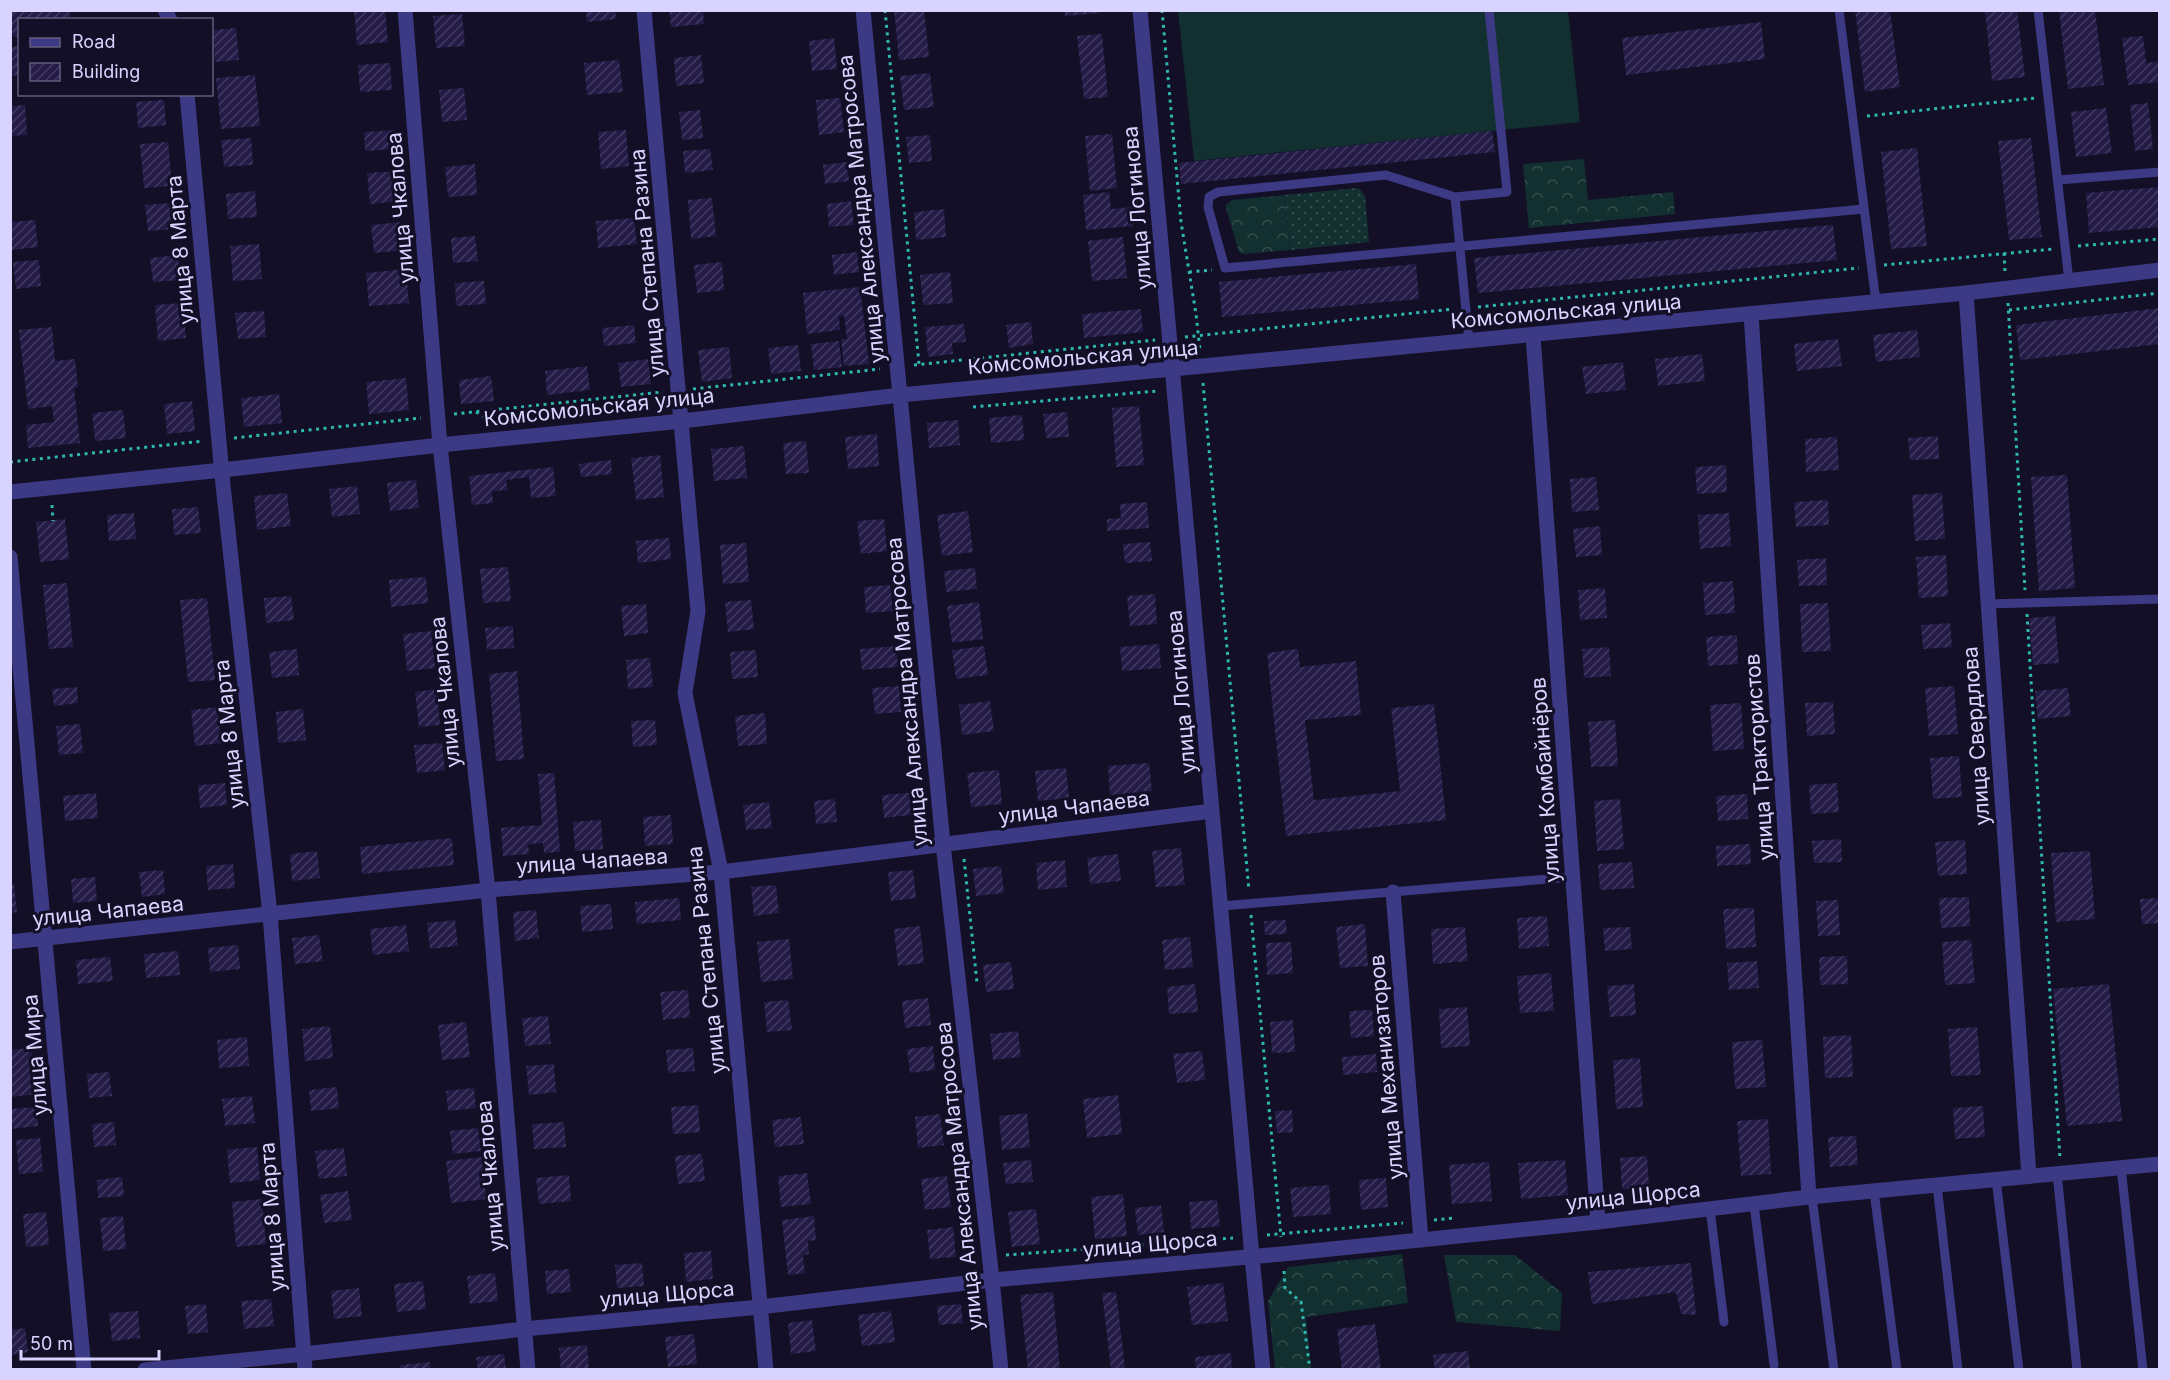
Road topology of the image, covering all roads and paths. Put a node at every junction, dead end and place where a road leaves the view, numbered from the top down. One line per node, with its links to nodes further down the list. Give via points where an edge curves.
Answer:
1 (405, 10): 43 (street, улица Чкалова)
2 (644, 10): 41 (street, улица Степана Разина)
3 (863, 10): 38 (street, улица Александра Матросова)
4 (885, 10): 37 (path)
5 (1140, 10): 35 (street, улица Логинова)
6 (1161, 10): 24 (path, via 1181,222)
7 (1489, 10): 15 (lane, via 1507,192)
8 (1839, 10): 12 (lane)
9 (2038, 10): 11 (lane)
10 (187, 96): 45 (street, улица 8 Марта)
11 (2048, 97): 12 (path); 14 (lane)
12 (1853, 118): 16 (lane)
13 (2160, 172): 14 (lane)
14 (2058, 180): 19 (lane)
15 (1455, 197): 18 (lane); 22 (lane, via 1386,175 1218,192 1209,197 1208,207)
16 (1864, 209): 18 (lane); 21 (lane)
17 (2160, 239): 19 (path)
18 (1460, 247): 22 (lane); 30 (lane)
19 (2065, 248): 20 (path); 25 (lane)
20 (2004, 253): 21 (path); 26 (path)
21 (1872, 266): 29 (lane); 30 (path)
22 (1225, 268): 24 (path)
23 (2160, 270): 25 (street, Комсомольская улица)
24 (1190, 272): 33 (path)
25 (2069, 281): 26 (street, Комсомольская улица)
26 (2007, 288): 27 (street, Комсомольская улица); 31 (path)
27 (1966, 293): 29 (street, Комсомольская улица); 55 (street, улица Свердлова)
28 (2160, 293): 31 (path)
29 (1876, 302): 32 (street, Комсомольская улица)
30 (1466, 308): 33 (path); 36 (lane)
31 (2008, 310): 54 (path)
32 (1751, 314): 34 (street, Комсомольская улица); 74 (street, улица Трактористов)
33 (1198, 336): 35 (path); 39 (path)
34 (1533, 336): 36 (street, Комсомольская улица); 59 (street, улица Комбайнёров)
35 (1170, 339): 37 (path); 40 (street, улица Логинова)
36 (1468, 342): 39 (street, Комсомольская улица)
37 (919, 365): 38 (path)
38 (897, 367): 41 (path); 42 (street, улица Александра Матросова)
39 (1201, 367): 40 (street, Комсомольская улица); 62 (path)
40 (1173, 370): 42 (street, Комсомольская улица); 56 (street, улица Логинова)
41 (680, 390): 43 (path); 44 (street, улица Степана Разина)
42 (900, 395): 44 (street, Комсомольская улица); 57 (street, улица Александра Матросова)
43 (438, 416): 45 (path); 46 (street, улица Чкалова)
44 (682, 421): 46 (street, Комсомольская улица); 58 (street, улица Степана Разина, via 698,611 685,693)
45 (219, 440): 47 (path); 48 (street, улица 8 Марта)
46 (440, 445): 48 (street, Комсомольская улица); 60 (street, улица Чкалова)
47 (10, 462)
48 (222, 470): 49 (street, Комсомольская улица); 64 (street, улица 8 Марта)
49 (10, 492)
50 (52, 505): 51 (path)
51 (53, 520)
52 (10, 557): 65 (street, улица Мира)
53 (2160, 599): 54 (lane)
54 (2026, 603): 55 (lane); 68 (path)
55 (1988, 604): 70 (street, улица Свердлова)
56 (1212, 811): 57 (street, улица Чапаева); 63 (street, улица Логинова)
57 (943, 844): 58 (street, улица Чапаева); 81 (street, улица Александра Матросова)
58 (721, 872): 60 (street, улица Чапаева); 82 (street, улица Степана Разина)
59 (1573, 877): 61 (lane); 77 (street, улица Комбайнёров)
60 (488, 890): 64 (street, улица Чапаева); 84 (street, улица Чкалова)
61 (1393, 892): 62 (lane); 78 (street, улица Механизаторов)
62 (1250, 903): 63 (lane); 79 (path)
63 (1221, 906): 80 (street, улица Логинова)
64 (270, 914): 65 (street, улица Чапаева); 85 (street, улица 8 Марта)
65 (45, 938): 66 (street, улица Чапаева); 87 (street, улица Мира)
66 (10, 942)
67 (2160, 1164): 69 (street, улица Щорса)
68 (2058, 1166): 69 (street, улица Щорса); 70 (street, улица Щорса); 98 (lane)
69 (2121, 1167): 99 (lane)
70 (2029, 1176): 71 (street, улица Щорса)
71 (1996, 1179): 72 (street, улица Щорса); 97 (lane)
72 (1937, 1185): 73 (street, улица Щорса); 96 (lane)
73 (1874, 1191): 74 (street, улица Щорса); 95 (lane)
74 (1811, 1197): 75 (street, улица Щорса); 94 (lane)
75 (1754, 1204): 76 (street, улица Щорса); 86 (lane)
76 (1710, 1209): 77 (street, улица Щорса); 83 (lane)
77 (1598, 1222): 78 (street, улица Щорса)
78 (1421, 1240): 79 (street, улица Щорса)
79 (1282, 1254): 80 (street, улица Щорса); 93 (path, via 1286,1288 1301,1302)
80 (1252, 1257): 81 (street, улица Щорса); 92 (street, улица Логинова)
81 (992, 1280): 82 (street, улица Щорса); 91 (street, улица Александра Матросова)
82 (760, 1307): 84 (street, улица Щорса); 90 (street, улица Степана Разина)
83 (1724, 1322)
84 (524, 1329): 85 (street, улица Щорса); 89 (street, улица Чкалова)
85 (304, 1362): 88 (street, улица Щорса)
86 (1774, 1365)
87 (84, 1370)
88 (145, 1370)
89 (528, 1370)
90 (766, 1370)
91 (1001, 1370)
92 (1263, 1370)
93 (1310, 1370)
94 (1834, 1370)
95 (1897, 1370)
96 (1959, 1370)
97 (2019, 1370)
98 (2077, 1370)
99 (2143, 1370)

